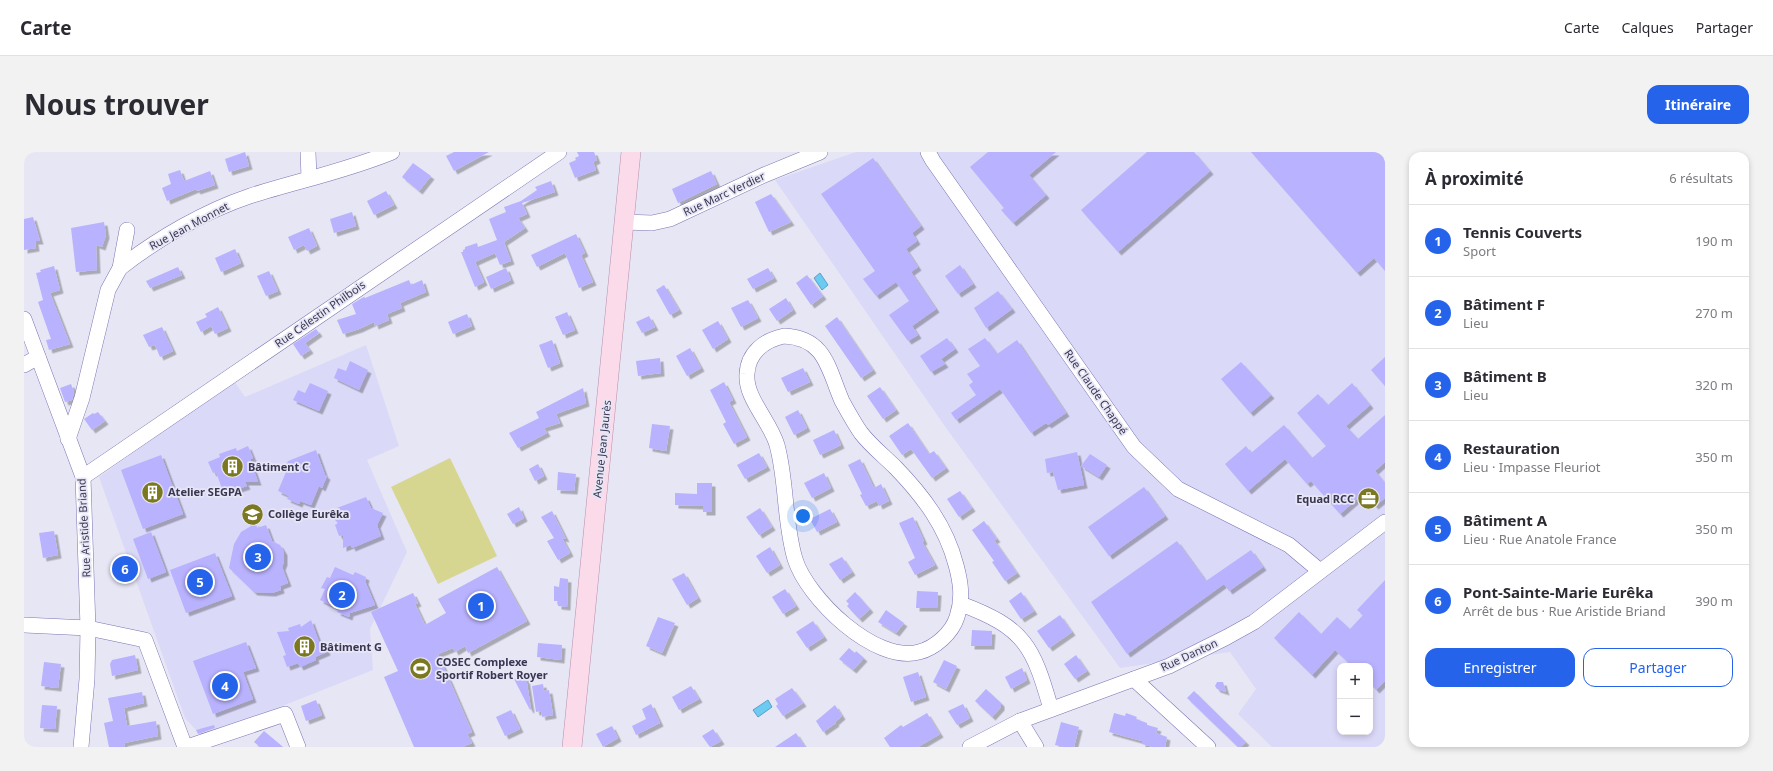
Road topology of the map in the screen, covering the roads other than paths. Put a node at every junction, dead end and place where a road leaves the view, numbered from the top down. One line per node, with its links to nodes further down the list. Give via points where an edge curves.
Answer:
1 (308, 152): 7 (street)
2 (392, 152): 7 (street, Rue Jean Monnet)
3 (559, 152): 17 (street, Rue Célestin Philbois)
4 (631, 152): 8 (main road, Avenue Jean Jaurès)
5 (820, 152): 8 (street, Rue Marc Verdier, via 670,219 652,223)
6 (928, 152): 19 (street, Rue Claude Chappé, via 1134,447 1178,489 1289,545)
7 (309, 178): 10 (street, Rue Jean Monnet, via 213,211 148,248)
8 (624, 222): 29 (main road, Avenue Jean Jaurès)
9 (127, 230): 10 (street)
10 (120, 268): 14 (street, via 108,290)
11 (24, 319): 12 (street, Rue Aristide Briand)
12 (38, 357): 13 (street); 15 (street, Rue Aristide Briand)
13 (24, 365)
14 (82, 398): 15 (street, via 72,406); 16 (street)
15 (57, 411): 16 (street, Rue Aristide Briand)
16 (68, 439): 17 (street, Rue Aristide Briand)
17 (83, 477): 22 (street, Rue Aristide Briand)
18 (1385, 522): 19 (street, Rue Danton)
19 (1320, 571): 23 (street, Rue Danton, via 1247,626 1170,666)
20 (961, 604): 20 (street, via 961,584 953,550 944,529 920,494 862,433 842,401 820,351 795,336 766,341 752,356 747,374 748,385 773,434 780,461 795,557 815,592 833,614 863,639 888,651 902,654 928,650 939,641 956,621); 24 (street, via 1001,622 1024,642 1039,669)
21 (24, 625): 22 (street)
22 (88, 628): 26 (street, Rue Aristide Briand, via 88,679); 27 (street, via 145,640)
23 (1134, 679): 24 (street, Rue Danton); 32 (street)
24 (1051, 709): 25 (street, Rue Danton)
25 (1020, 721): 30 (street, Rue Danton); 31 (street)
26 (80, 747)
27 (186, 747): 28 (street, via 285,714)
28 (298, 747)
29 (572, 747)
30 (970, 747)
31 (1036, 747)
32 (1208, 747)

